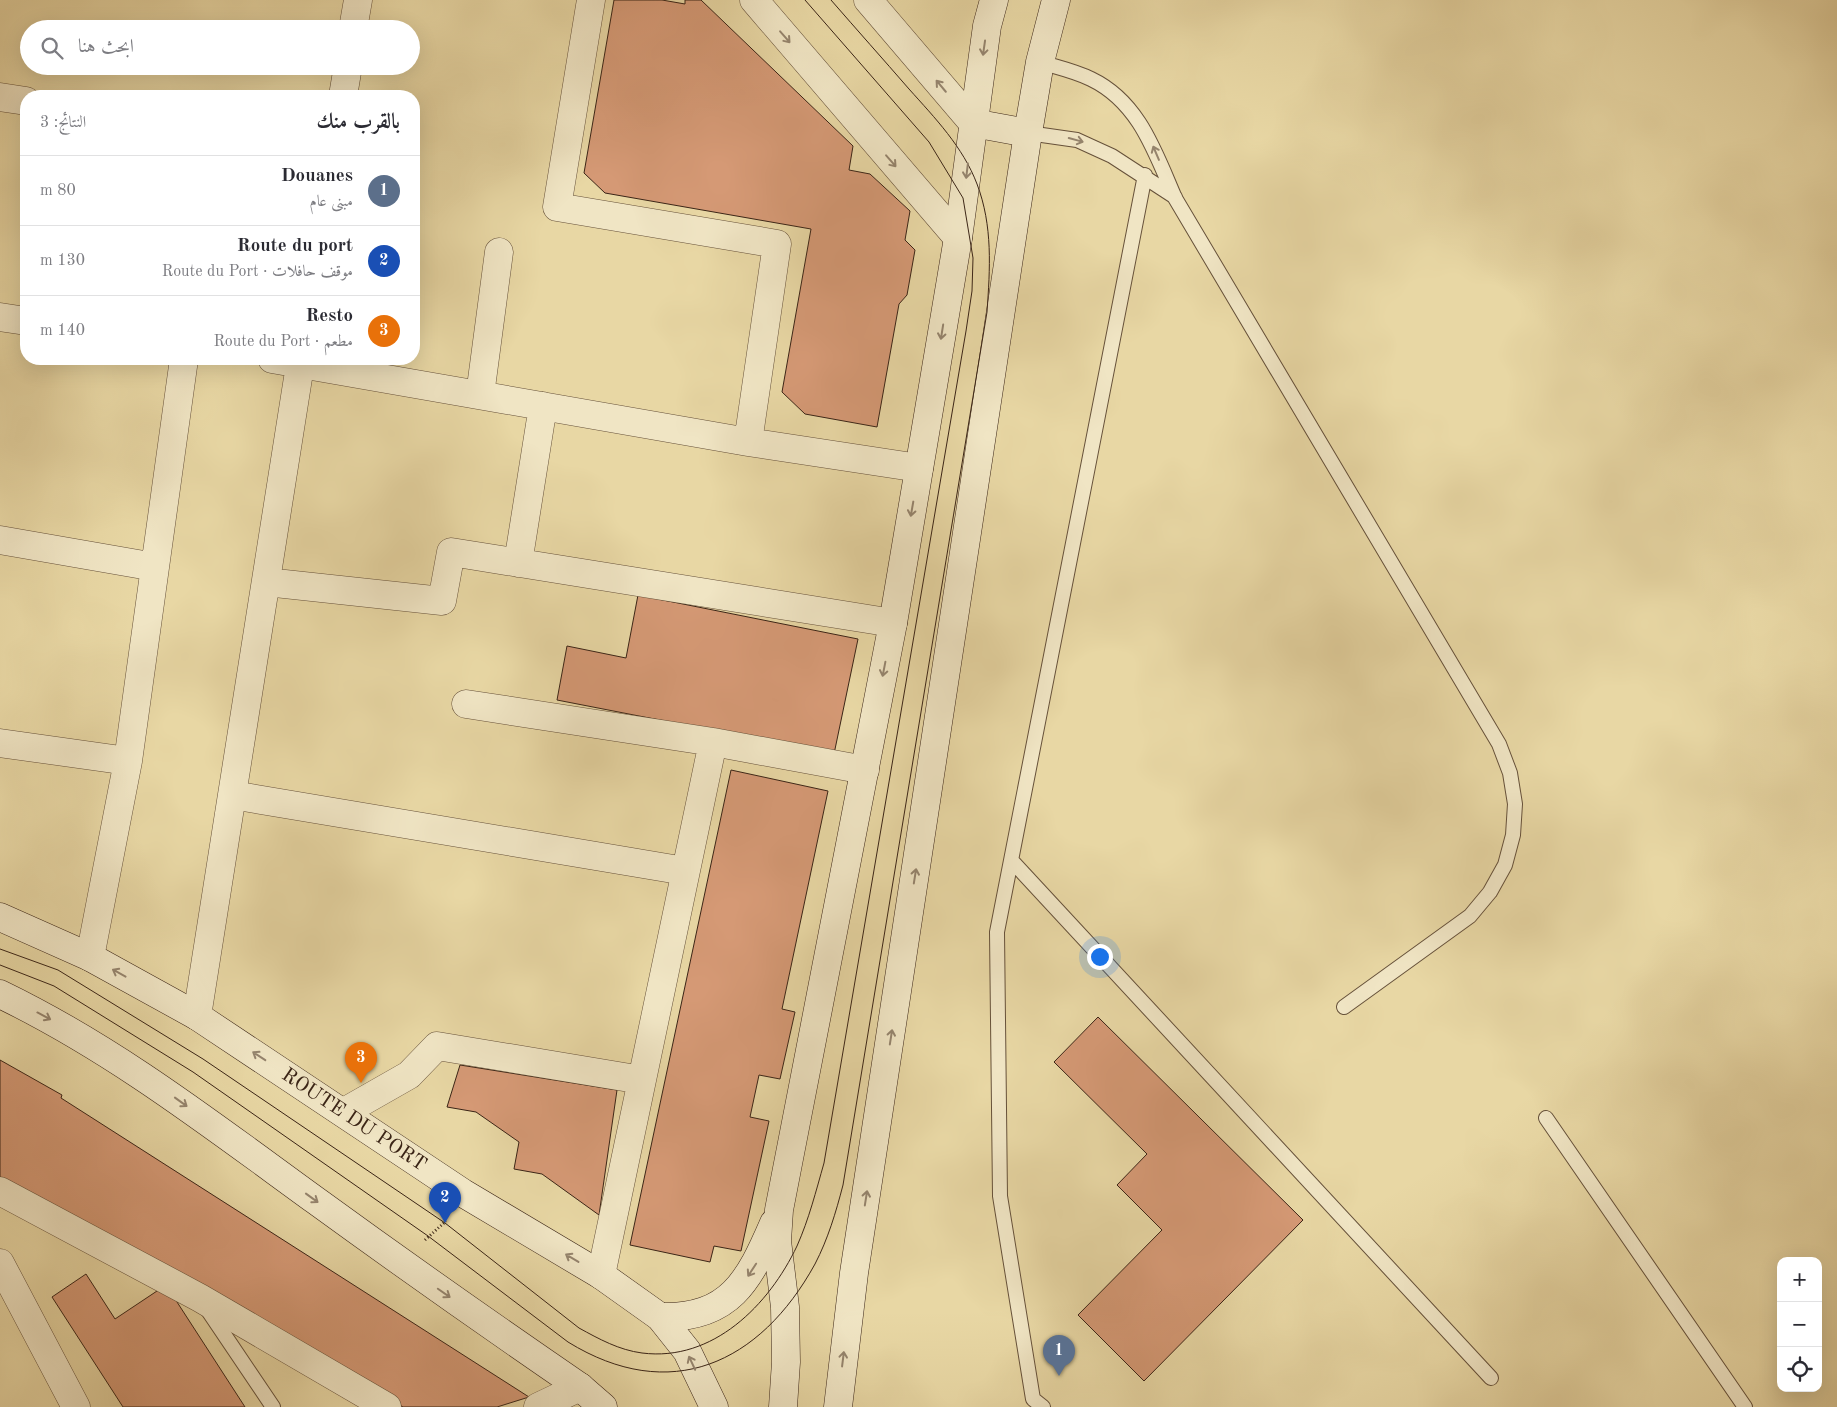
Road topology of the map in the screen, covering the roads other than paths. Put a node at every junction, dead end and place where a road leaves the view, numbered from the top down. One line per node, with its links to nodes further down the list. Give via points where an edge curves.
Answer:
1 (358, 0): 7 (street)
2 (591, 0): 26 (street, via 557,208 777,244)
3 (754, 0): 17 (street, one-way to 17)
4 (868, 0): 13 (street, one-way to 4)
5 (994, 0): 13 (street, one-way to 13, via 987,26)
6 (1056, 0): 8 (street)
7 (355, 20)
8 (1040, 62): 14 (street); 16 (lane, one-way to 8, via 1151,140 1134,112 1091,79)
9 (346, 75): 10 (street)
10 (344, 90)
11 (0, 98): 12 (street)
12 (20, 100)
13 (973, 123): 14 (street); 17 (street, one-way to 17)
14 (1028, 133): 15 (lane, one-way to 15, via 1077,140); 64 (street, one-way to 14, via 854,1273)
15 (1145, 175): 16 (lane); 39 (lane)
16 (1175, 198): 44 (lane, via 1499,744 1510,773 1515,804 1513,835 1505,865 1490,892 1470,916)
17 (958, 238): 27 (street, one-way to 27)
18 (499, 252): 24 (street)
19 (0, 317): 20 (street)
20 (20, 320)
21 (183, 365): 30 (street)
22 (300, 365): 31 (street)
23 (322, 365): 24 (street)
24 (480, 395): 25 (street)
25 (543, 406): 26 (street); 29 (street)
26 (748, 442): 27 (street)
27 (919, 468): 32 (street, one-way to 32)
28 (0, 540): 30 (street)
29 (518, 563): 31 (street, via 451,552 442,601); 32 (street)
30 (155, 567): 36 (street)
31 (266, 582): 38 (street)
32 (893, 623): 37 (street, one-way to 37)
33 (466, 704): 34 (street)
34 (713, 742): 37 (street); 40 (street)
35 (0, 743): 36 (street)
36 (128, 761): 42 (street)
37 (865, 770): 50 (street)
38 (232, 795): 40 (street); 45 (street)
39 (1011, 860): 55 (lane); 65 (lane, via 997,932 1000,1196 1033,1399)
40 (685, 871): 46 (street)
41 (0, 917): 42 (street, ROUTE DU PORT)
42 (90, 957): 45 (street, ROUTE DU PORT, one-way to 42)
43 (0, 994): 56 (street, one-way to 56, via 44,1016 157,1085 407,1268)
44 (1344, 1007)
45 (197, 1016): 47 (street, ROUTE DU PORT, one-way to 45)
46 (642, 1080): 47 (street, via 437,1046 409,1075); 52 (street)
47 (344, 1112): 52 (street, ROUTE DU PORT, one-way to 47, via 463,1193)
48 (1546, 1118): 66 (lane)
49 (0, 1192): 53 (street)
50 (779, 1210): 54 (street, one-way to 54, via 757,1263 730,1298 695,1315); 63 (street, via 777,1241 785,1307)
51 (0, 1263): 57 (street)
52 (601, 1275): 54 (street, ROUTE DU PORT)
53 (200, 1298): 58 (lane); 59 (street)
54 (660, 1317): 62 (street, ROUTE DU PORT, one-way to 54, via 687,1352)
55 (1492, 1378)
56 (580, 1388): 60 (street); 61 (street)
57 (76, 1407)
58 (273, 1407)
59 (387, 1407)
60 (538, 1407)
61 (603, 1407)
62 (714, 1407)
63 (783, 1407)
64 (838, 1407)
65 (1043, 1407)
66 (1746, 1407)

